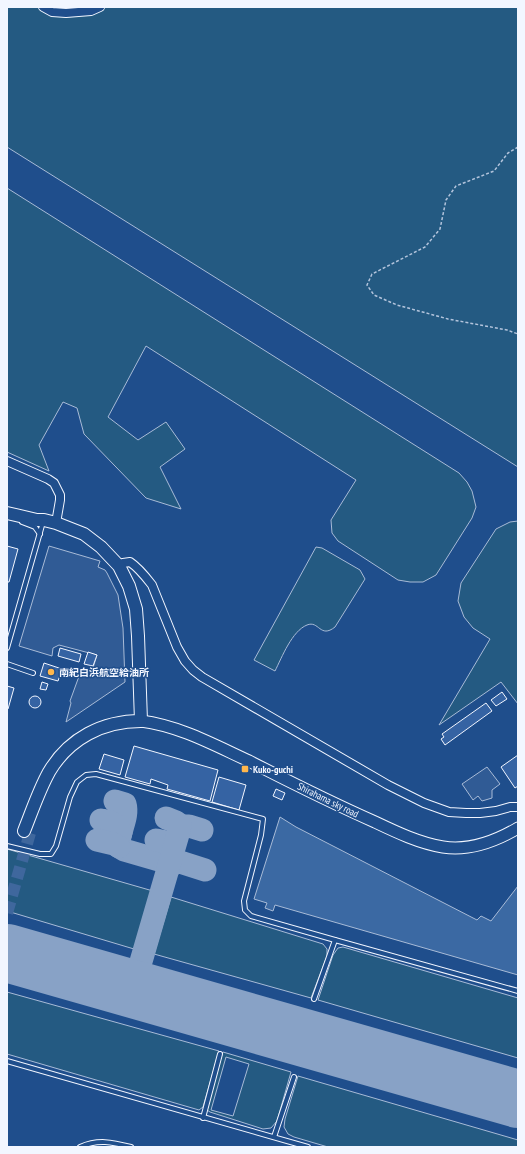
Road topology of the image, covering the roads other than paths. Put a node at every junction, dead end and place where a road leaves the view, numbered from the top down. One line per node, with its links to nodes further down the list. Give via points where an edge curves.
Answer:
1 (43, 7): 2 (street, via 52,12 66,13 91,12)
2 (100, 7)
3 (7, 461): 7 (street, via 54,483 60,500)
4 (7, 503): 7 (main road, via 16,509)
5 (7, 512): 7 (main road)
6 (7, 517): 8 (lane, via 35,527)
7 (50, 521): 8 (lane); 9 (main road, via 84,534)
8 (40, 534): 10 (lane)
9 (118, 566): 13 (main road, via 129,586 136,609); 14 (street, via 130,562 146,577 152,585 185,661 202,677 388,785 424,803 449,812 466,813)
10 (7, 648)
11 (7, 664): 12 (lane)
12 (33, 673)
13 (141, 721): 15 (street, Shirahama sky road, via 193,735 359,815 410,838 434,845 467,847 499,838); 16 (main road, via 118,723 94,731 82,737 62,754 43,784)
14 (518, 807)
15 (518, 828)
16 (27, 832)
17 (7, 846): 18 (lane, via 51,854 56,846 70,797 77,782 86,775 96,774 264,819 244,901 245,910 251,916)
18 (335, 940): 19 (lane); 20 (lane)
19 (518, 991)
20 (314, 999)
21 (220, 1054): 24 (lane)
22 (7, 1061): 24 (lane)
23 (294, 1077): 25 (lane)
24 (203, 1118): 25 (lane)
25 (274, 1137): 28 (lane)
26 (80, 1147): 27 (lane, via 98,1142)
27 (128, 1147)
28 (308, 1147)

